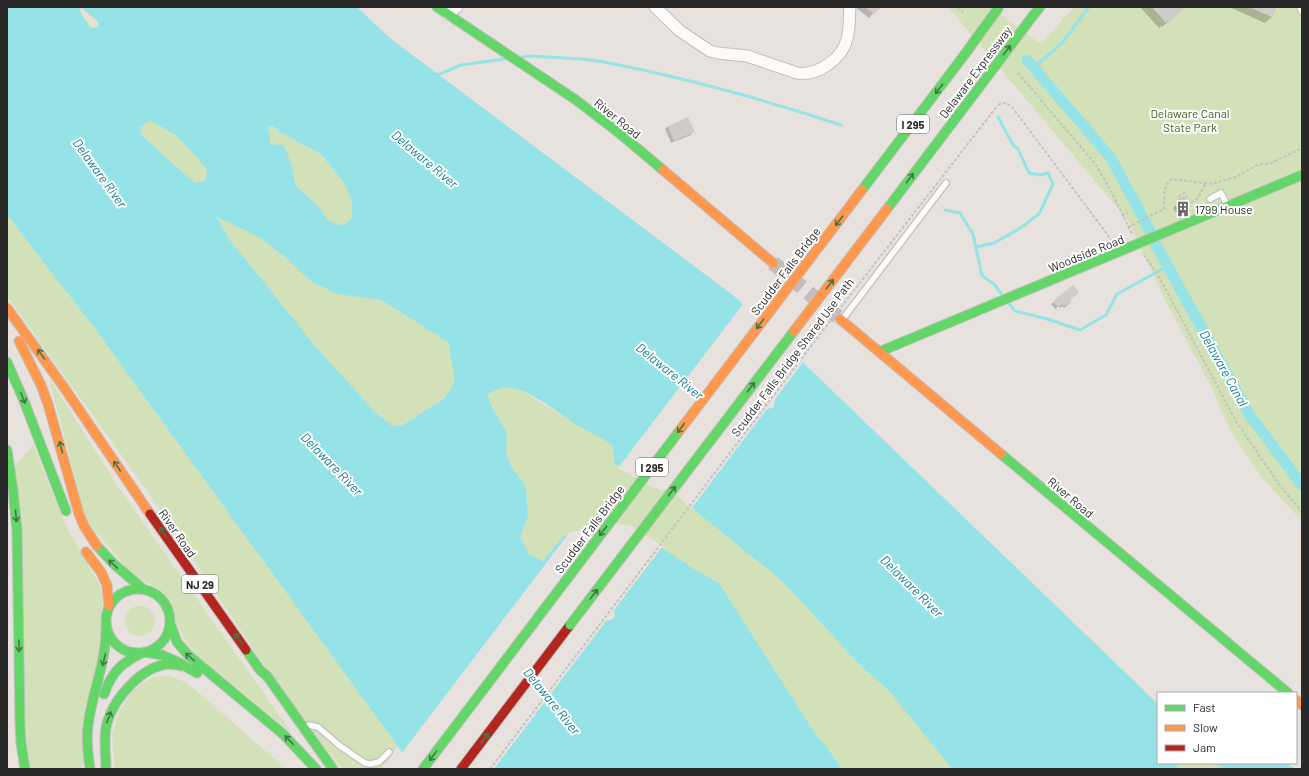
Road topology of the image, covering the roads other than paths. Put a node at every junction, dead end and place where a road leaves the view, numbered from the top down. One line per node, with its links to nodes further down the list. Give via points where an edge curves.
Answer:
1 (437, 7): 9 (main road, River Road)
2 (458, 7): 9 (street)
3 (655, 7): 4 (street, via 680,31 710,51 747,56 803,74 816,72 827,66 843,47 849,31)
4 (850, 7)
5 (999, 7): 12 (main road, Delaware Expressway / I 295, one-way to 12, bridge)
6 (1040, 7): 41 (main road, Delaware Expressway / I 295, one-way to 6, bridge)
7 (1300, 7): 8 (lane)
8 (1302, 12)
9 (448, 14): 15 (main road, River Road, via 576,100)
10 (1302, 175): 14 (main road, Woodside Road)
11 (946, 183): 18 (lane)
12 (862, 190): 40 (main road, Scudder Falls Bridge / I 295, one-way to 40, bridge)
13 (1210, 199): 14 (lane, via 1220,193)
14 (1228, 207): 19 (main road, Woodside Road)
15 (773, 263)
16 (7, 308): 29 (main road, River Road / NJ 29, one-way to 16)
17 (7, 318): 24 (main road, one-way to 17, via 104,556 86,529 72,494 50,408)
18 (841, 320): 19 (main road, River Road)
19 (879, 352): 31 (main road, River Road)
20 (7, 362): 22 (main road, one-way to 22)
21 (7, 450): 34 (main road, one-way to 34, via 17,530 20,724)
22 (70, 522)
23 (80, 542): 25 (main road, via 101,572)
24 (143, 589): 25 (main road, via 123,592); 27 (main road, via 160,597 170,614)
25 (109, 606): 26 (main road)
26 (106, 622): 28 (main road, via 107,630 117,645 124,650); 35 (main road, one-way to 35, via 106,651 89,721)
27 (170, 623): 28 (main road, via 168,634 162,642 153,649); 38 (main road, one-way to 27, via 283,734 188,655 177,642)
28 (143, 652): 30 (main road, via 162,655); 36 (main road, via 129,658 115,671 106,686 100,713 99,744)
29 (260, 670): 32 (main road, River Road / NJ 29, via 267,676); 38 (main road, via 262,678)
30 (196, 672): 36 (main road, one-way to 30, via 107,723 124,692 139,678 157,668 172,664); 37 (main road, via 275,739)
31 (1287, 692)
32 (300, 724): 33 (lane, via 318,727 365,763 379,762); 39 (main road, River Road / NJ 29)
33 (389, 752)
34 (24, 769)
35 (90, 769)
36 (105, 769)
37 (304, 769)
38 (317, 769)
39 (332, 769)
40 (423, 769)
41 (461, 769)

